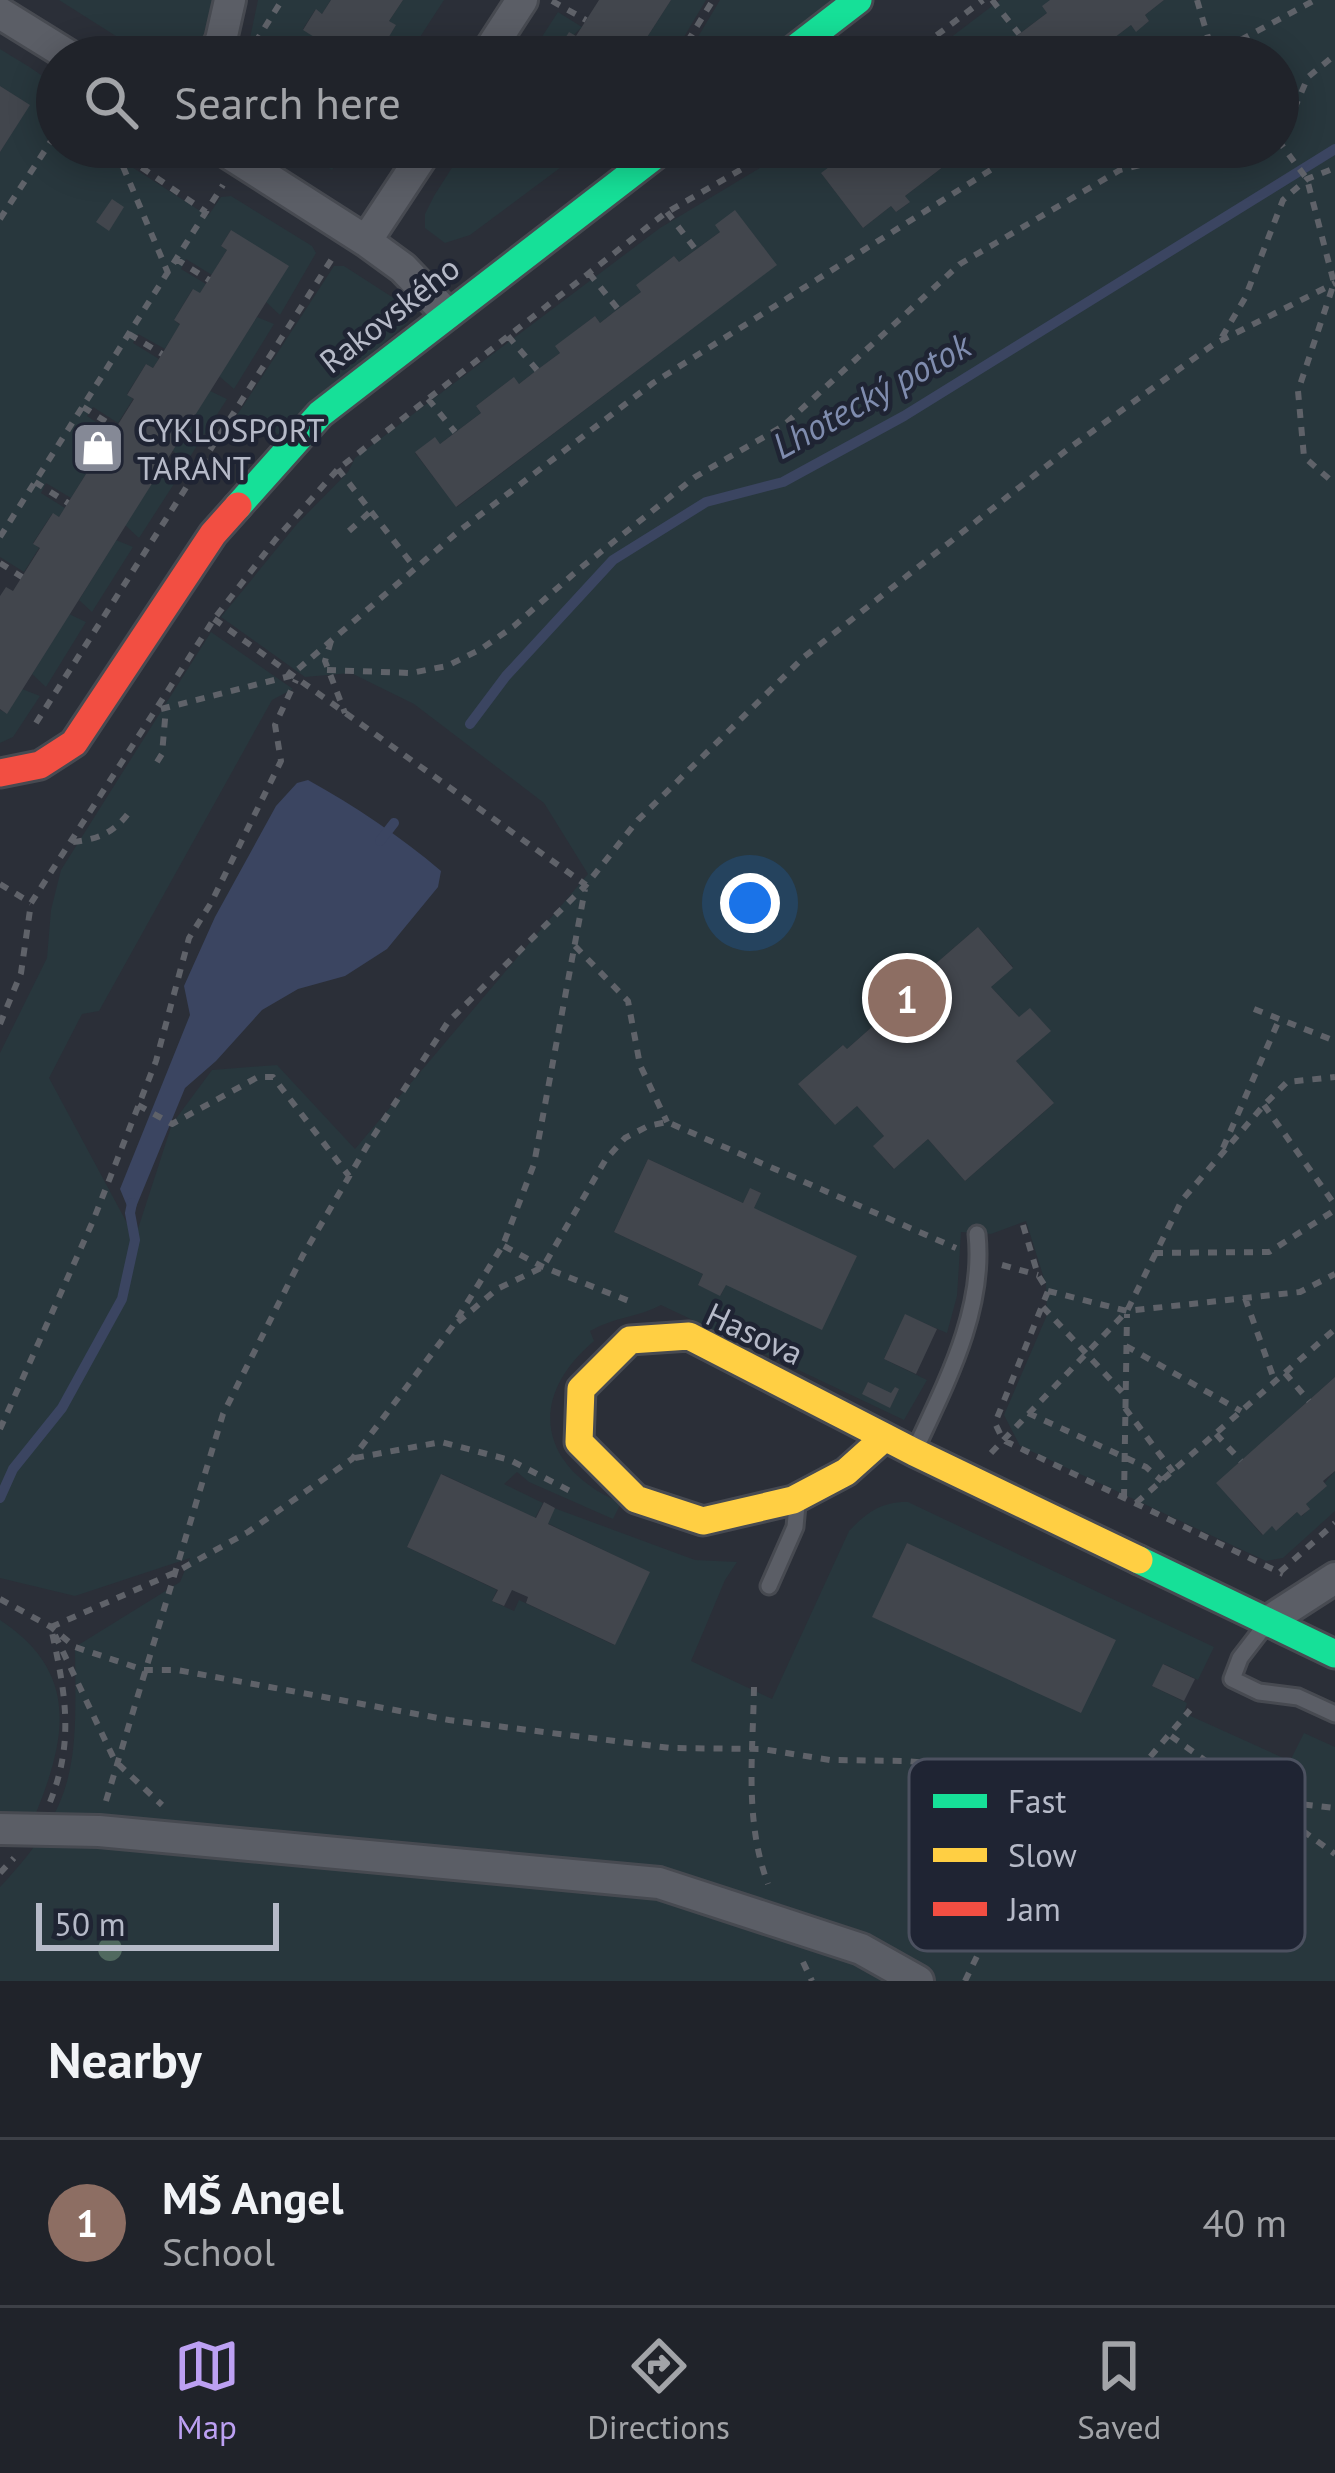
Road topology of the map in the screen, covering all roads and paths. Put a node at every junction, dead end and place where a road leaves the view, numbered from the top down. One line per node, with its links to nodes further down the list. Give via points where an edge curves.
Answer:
1 (230, 0): 15 (street)
2 (282, 0): 16 (path)
3 (521, 0): 17 (street)
4 (713, 0): 18 (path)
5 (858, 0): 19 (street)
6 (982, 0): 20 (path)
7 (992, 0): 13 (path)
8 (1197, 0): 21 (path)
9 (1314, 0): 22 (path)
10 (552, 1): 12 (path)
11 (0, 13): 14 (street)
12 (586, 20)
13 (1019, 34)
14 (37, 36)
15 (222, 36)
16 (259, 36)
17 (498, 36)
18 (691, 36)
19 (811, 36)
20 (935, 36)
21 (1207, 36)
22 (1248, 36)
23 (1335, 55): 24 (path, via 1308,77)
24 (1299, 97)
25 (36, 164): 40 (path)
26 (123, 168): 44 (path)
27 (143, 168): 38 (path)
28 (247, 168): 41 (street)
29 (412, 168): 41 (street)
30 (638, 168): 49 (street, Rakovského)
31 (744, 168): 39 (path)
32 (994, 168): 67 (path, via 653,383)
33 (1128, 168): 71 (path, via 960,264 783,426 694,477 481,649 411,673)
34 (1299, 168): 36 (path)
35 (1335, 168): 36 (path)
36 (1306, 179): 47 (path); 52 (path, via 1282,200)
37 (225, 182): 38 (path)
38 (206, 212): 43 (path)
39 (668, 212): 42 (path); 45 (path)
40 (0, 219)
41 (352, 246): 49 (street, via 403,268); 76 (path)
42 (696, 250)
43 (176, 260): 44 (path); 46 (path)
44 (168, 273): 50 (path)
45 (589, 273): 48 (path); 51 (path)
46 (209, 280)
47 (1335, 283): 52 (path); 61 (path, via 1298,392 1304,457)
48 (618, 309)
49 (447, 314): 76 (street, Rakovského, via 320,414 213,534 74,743 40,765)
50 (129, 334): 53 (path); 56 (path)
51 (508, 336): 54 (path); 55 (path)
52 (1220, 340): 80 (path, via 804,657 638,820)
53 (162, 354)
54 (537, 370)
55 (428, 399): 58 (path); 59 (path)
56 (82, 407): 57 (path); 60 (path)
57 (116, 428)
58 (455, 432)
59 (338, 469): 63 (path); 69 (path)
60 (34, 482): 62 (path); 65 (path)
61 (1335, 484)
62 (68, 503)
63 (371, 511): 64 (path); 67 (path)
64 (349, 531)
65 (0, 537)
66 (0, 563): 68 (path)
67 (415, 568): 70 (path)
68 (22, 577)
69 (214, 619): 72 (path); 73 (path)
70 (332, 638): 71 (path); 72 (path)
71 (328, 670): 74 (path)
72 (293, 678): 73 (path); 74 (path); 88 (path, via 275,724 281,761 189,938)
73 (162, 709): 75 (path); 78 (path)
74 (346, 716): 80 (path)
75 (157, 761)
76 (2, 773)
77 (130, 811): 78 (path, via 98,839)
78 (71, 842): 81 (path)
79 (0, 884): 81 (path)
80 (586, 885): 82 (path); 92 (path, via 448,1022)
81 (31, 903): 85 (path, via 21,973)
82 (574, 946): 90 (path, via 628,1001 640,1065); 96 (path, via 535,1164)
83 (1254, 1010): 84 (path)
84 (1280, 1020): 86 (path); 91 (path)
85 (0, 1024)
86 (1335, 1041)
87 (1335, 1077): 89 (path, via 1287,1082)
88 (140, 1105): 92 (path, via 172,1124 273,1076); 118 (path)
89 (1264, 1105): 91 (path); 93 (path)
90 (667, 1122): 98 (path); 99 (path, via 625,1138 605,1159)
91 (1220, 1156): 97 (path, via 1182,1200)
92 (350, 1176): 133 (path, via 224,1414)
93 (1335, 1208): 97 (path, via 1269,1252)
94 (1023, 1226): 101 (path)
95 (977, 1234): 98 (lane)
96 (503, 1245): 99 (path); 107 (path)
97 (1154, 1253): 106 (path)
98 (980, 1258): 101 (path); 122 (lane, via 966,1332)
99 (543, 1267): 104 (path); 107 (path, via 497,1289)
100 (1335, 1274): 103 (path, via 1300,1292)
101 (1039, 1275): 102 (path)
102 (1048, 1291): 105 (path); 106 (path)
103 (1245, 1298): 106 (path); 112 (path)
104 (630, 1301)
105 (1043, 1307): 110 (path); 121 (path, via 994,1423)
106 (1127, 1311): 109 (path); 110 (path)
107 (452, 1327): 133 (path, via 352,1459)
108 (1335, 1329): 111 (path)
109 (1126, 1346): 113 (path); 116 (path)
110 (1086, 1353): 113 (path); 117 (path)
111 (1285, 1373): 112 (path); 114 (path)
112 (1275, 1382): 116 (path)
113 (1124, 1394): 115 (path)
114 (1309, 1400)
115 (1123, 1405): 123 (path); 125 (path)
116 (1241, 1412): 119 (path)
117 (1028, 1414): 121 (path); 123 (path)
118 (0, 1430)
119 (1216, 1434): 124 (path); 125 (path)
120 (885, 1437): 122 (street, Hasova); 128 (street, Hasova, via 846,1472); 128 (street, Hasova, via 689,1336 630,1340 581,1389 579,1442 636,1499 704,1520)
121 (1004, 1440): 126 (path); 129 (path)
122 (914, 1452): 126 (street, Hasova)
123 (1124, 1457): 127 (path); 129 (path)
124 (1241, 1461)
125 (1173, 1472): 127 (path)
126 (968, 1478): 137 (street, Hasova)
127 (1162, 1481): 130 (path)
128 (798, 1496): 135 (lane, via 795,1527)
129 (1124, 1498): 130 (path)
130 (1136, 1503): 132 (path)
131 (1335, 1522): 132 (path)
132 (1280, 1571): 134 (path)
133 (174, 1573): 138 (path); 140 (path)
134 (1323, 1585): 137 (street)
135 (769, 1586)
136 (0, 1599): 138 (path)
137 (1268, 1622): 139 (street, Hasova); 143 (lane, via 1232,1679)
138 (51, 1627): 140 (path, via 74,1647); 148 (path); 154 (path, via 67,1704 63,1770)
139 (1335, 1654)
140 (143, 1670): 145 (path, via 449,1720 670,1748); 148 (path)
141 (754, 1687): 145 (path)
142 (1190, 1710): 144 (path)
143 (1335, 1714)
144 (1171, 1736): 146 (path); 147 (path)
145 (753, 1749): 149 (path); 158 (path, via 753,1836)
146 (1150, 1759)
147 (1202, 1759)
148 (115, 1761): 153 (path); 156 (path)
149 (909, 1761)
150 (1305, 1805): 151 (path)
151 (1335, 1808)
152 (0, 1829): 154 (street)
153 (99, 1831): 154 (street); 156 (street)
154 (37, 1832)
155 (1305, 1833): 157 (path)
156 (199, 1840): 158 (street, via 658,1883)
157 (1335, 1854)
158 (787, 1925): 160 (path); 161 (street, via 860,1949)
159 (980, 1951): 162 (path)
160 (812, 1981)
161 (918, 1981)
162 (965, 1981)

